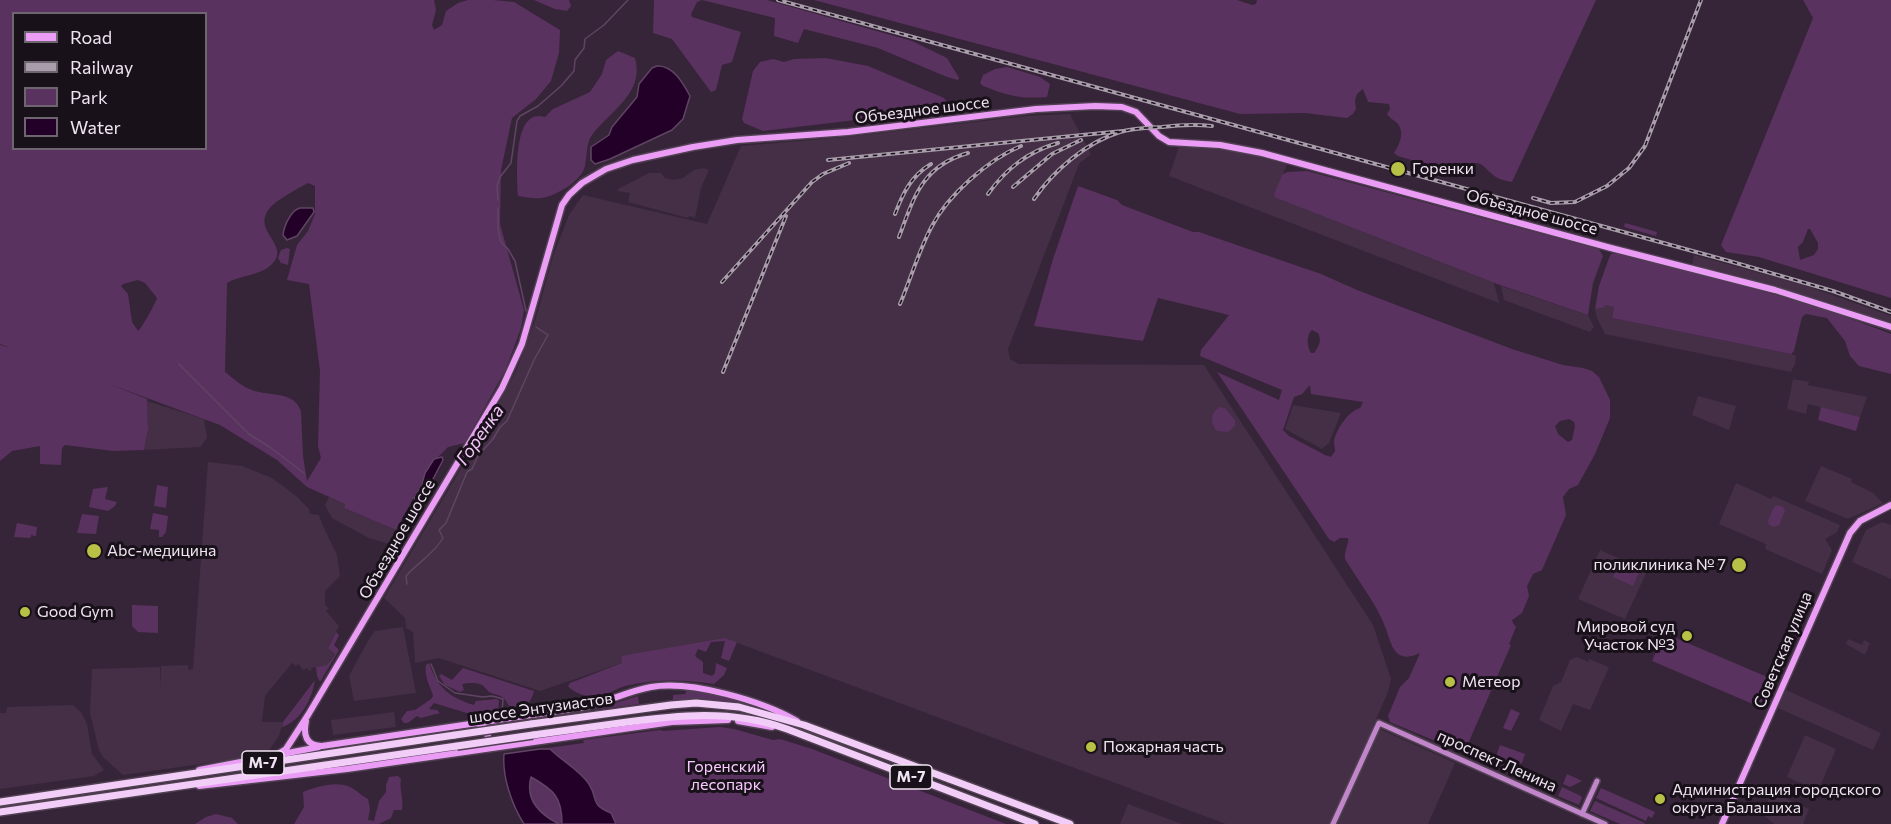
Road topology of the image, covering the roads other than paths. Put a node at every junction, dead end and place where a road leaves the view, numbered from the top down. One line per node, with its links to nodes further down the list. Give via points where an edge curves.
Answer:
1 (1891, 327): 3 (main road, Объездное шоссе, via 1775,290 1262,153 1170,142 1136,112 1122,107 1036,110 848,132 737,140 633,160 582,183 562,205 513,367)
2 (1891, 505): 22 (main road, Советская улица, via 1860,521 1850,533)
3 (308, 715): 9 (main road, via 306,737 311,744); 11 (main road, Объездное шоссе, via 286,749)
4 (524, 715): 5 (main road); 6 (main road, via 595,705 651,687 678,685 768,707); 8 (main road, via 515,730 519,738)
5 (475, 722): 9 (main road); 10 (main road, via 484,726 488,734)
6 (804, 725): 12 (highway, шоссе Энтузиастов / М-7, bridge, via 746,709 696,703 653,706); 19 (highway, шоссе Энтузиастов / М-7)
7 (787, 729): 8 (main road, via 734,720 705,720); 14 (highway, шоссе Энтузиастов / М-7, bridge, via 736,716 689,715); 18 (highway, шоссе Энтузиастов / М-7)
8 (528, 742): 10 (main road)
9 (322, 746): 11 (main road)
10 (480, 749): 14 (main road, via 347,769 211,785)
11 (275, 756): 12 (main road)
12 (183, 773): 15 (highway, шоссе Энтузиастов / М-7)
13 (1596, 781): 17 (street)
14 (185, 784): 16 (highway, шоссе Энтузиастов / М-7)
15 (0, 801)
16 (0, 812)
17 (1582, 814): 20 (street, проспект Ленина, via 1379,723); 21 (street, проспект Ленина)
18 (1035, 824)
19 (1070, 824)
20 (1333, 824)
21 (1605, 824)
22 (1722, 824)

